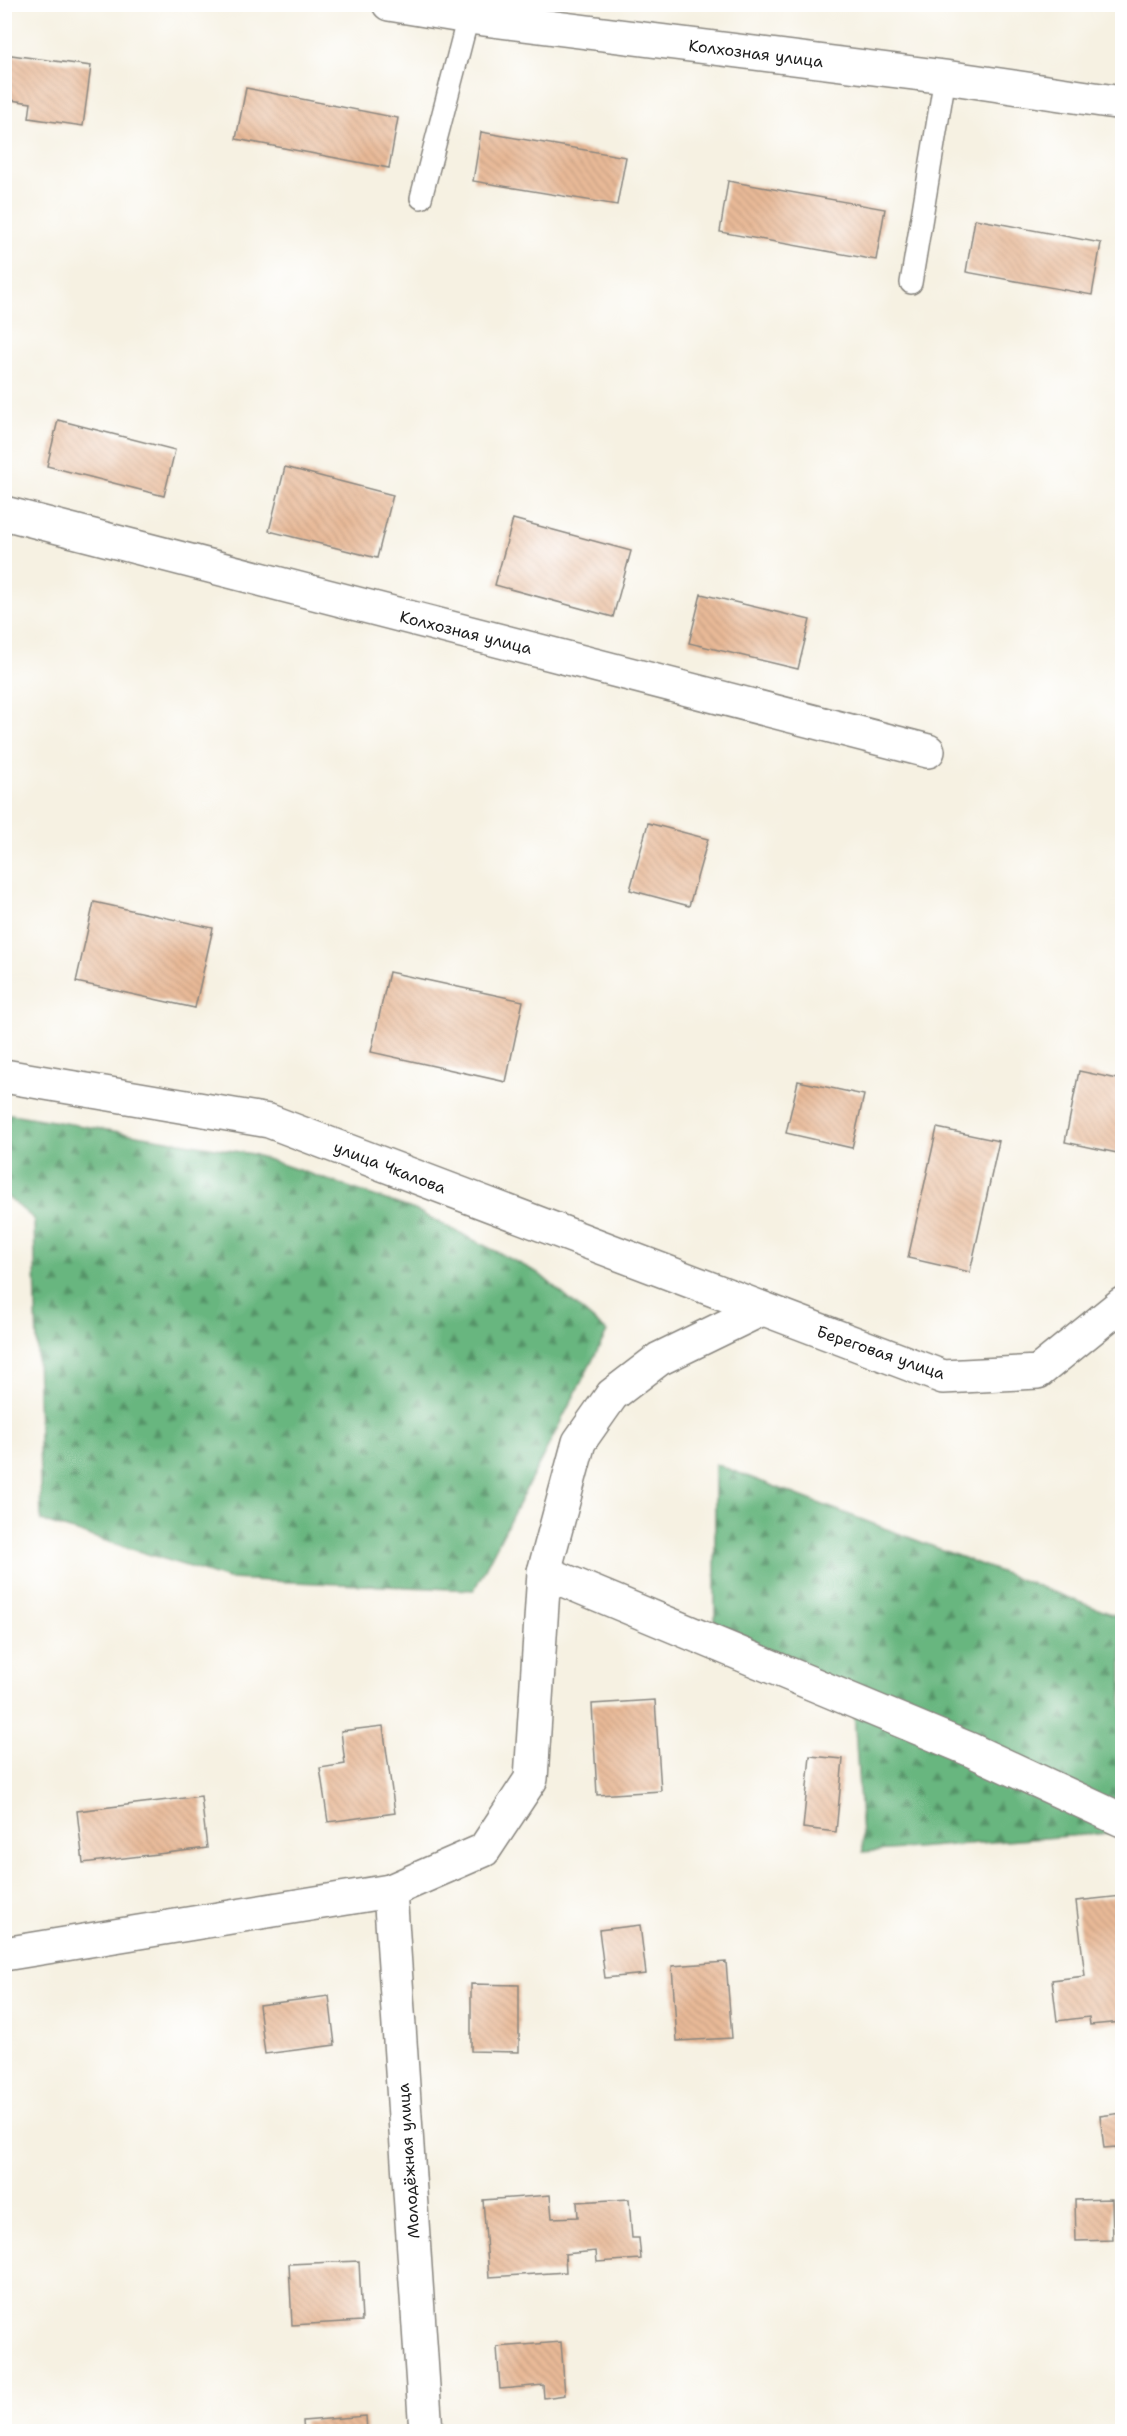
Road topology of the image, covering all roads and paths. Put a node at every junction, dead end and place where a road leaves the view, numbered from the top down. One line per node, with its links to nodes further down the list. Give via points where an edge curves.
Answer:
1 (389, 4): 2 (street, Колхозная улица)
2 (468, 17): 3 (street, Колхозная улица); 5 (lane)
3 (945, 77): 4 (street, Колхозная улица); 6 (lane)
4 (1122, 103)
5 (421, 198)
6 (911, 283)
7 (4, 513): 8 (street, Колхозная улица)
8 (928, 751)
9 (4, 1077): 11 (street, улица Чкалова, via 269,1121)
10 (1122, 1304): 11 (street, Береговая улица, via 1038,1372 943,1377)
11 (762, 1309): 12 (street, via 659,1359 612,1395 579,1442)
12 (544, 1572): 13 (street, via 958,1744); 14 (street, via 531,1779 484,1850)
13 (1122, 1820)
14 (390, 1891): 15 (street); 16 (street, Молодёжная улица)
15 (4, 1954)
16 (426, 2432)

